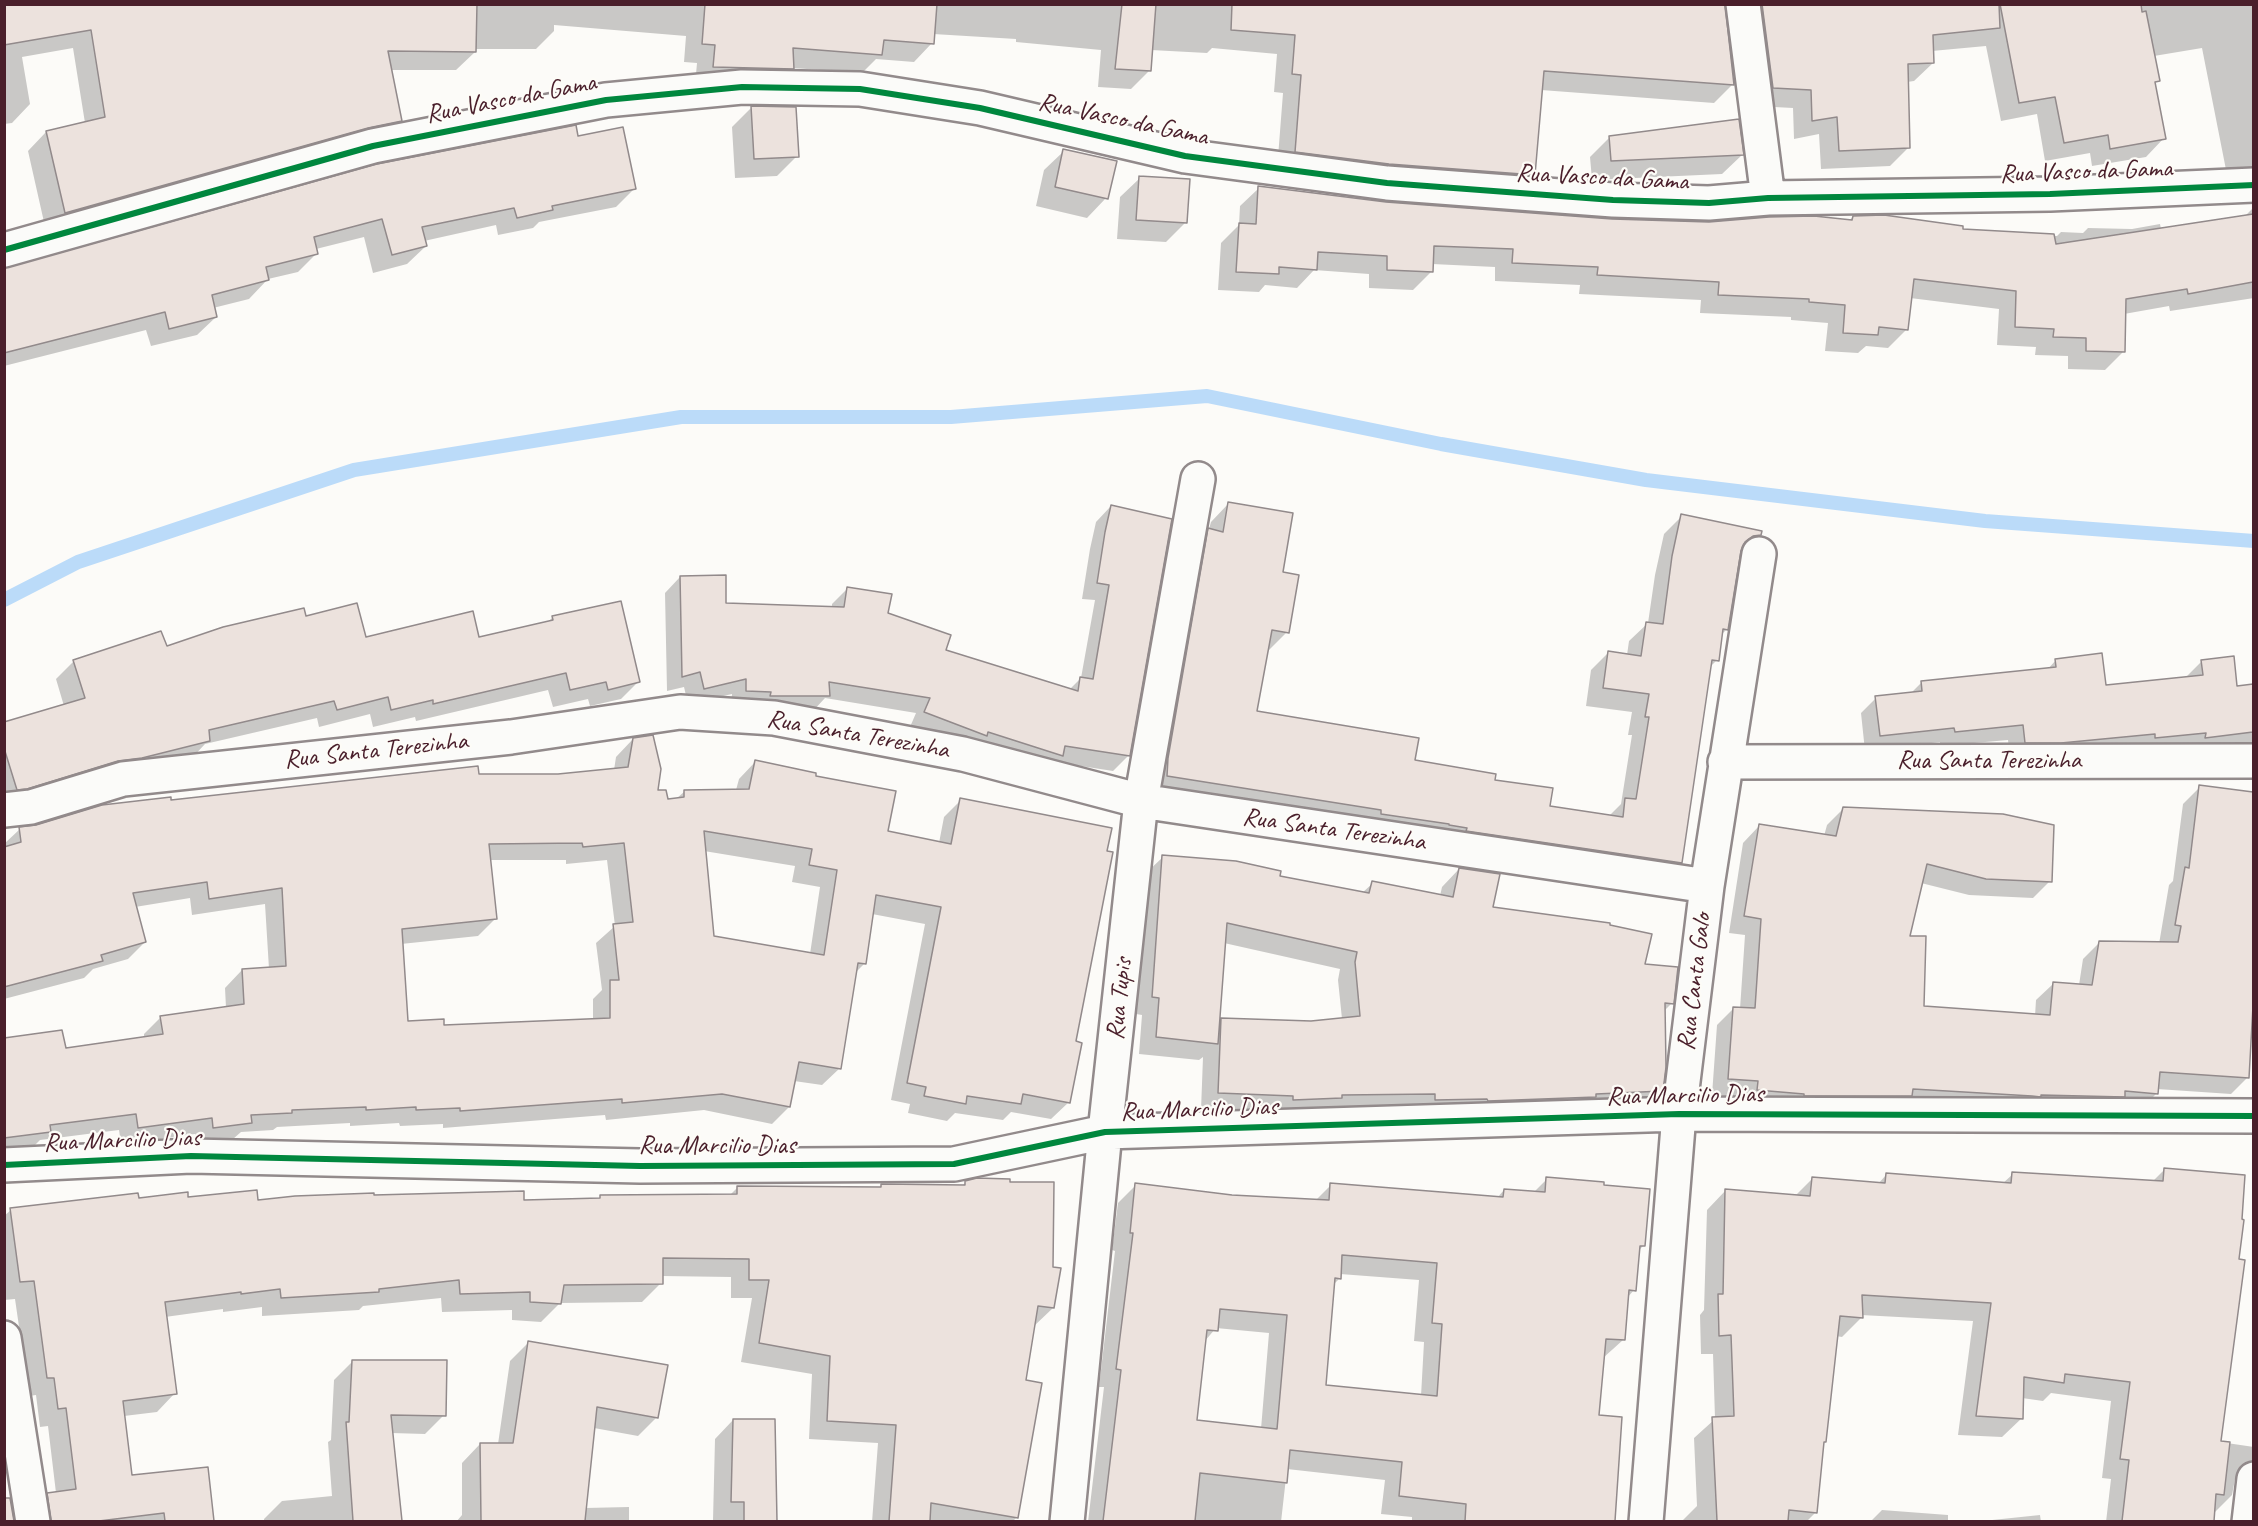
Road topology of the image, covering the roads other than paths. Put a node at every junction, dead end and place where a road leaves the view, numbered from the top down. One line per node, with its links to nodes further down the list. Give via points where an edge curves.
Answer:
1 (1743, 4): 3 (street)
2 (2253, 185): 3 (street, Rua Vasco da Gama, via 2050,194)
3 (1768, 198): 4 (street, Rua Vasco da Gama, via 1708,203 1613,201 1387,183 1185,156 980,108 860,89 742,87 606,100 373,146)
4 (4, 250)
5 (1198, 479): 9 (street, Rua Tupis)
6 (1759, 554): 8 (street, Rua Canta Galo)
7 (2253, 761): 8 (street, Rua Santa Terezinha)
8 (1725, 762): 11 (street, Rua Canta Galo)
9 (1141, 801): 10 (street, Rua Santa Terezinha, via 963,754 774,718 680,712 511,737 123,779 31,807); 11 (street, Rua Santa Terezinha); 14 (street, Rua Tupis)
10 (4, 810)
11 (1707, 886): 12 (street, Rua Canta Galo)
12 (1678, 1114): 13 (street, Rua Marcilio Dias); 14 (street, Rua Marcilio Dias); 20 (street, Rua Canta Galo)
13 (2253, 1116)
14 (1105, 1132): 15 (street, Rua Marcilio Dias, via 954,1164 640,1166 191,1156); 19 (street, Rua Tupis)
15 (4, 1165)
16 (4, 1338): 18 (street)
17 (2253, 1479): 21 (street)
18 (33, 1521)
19 (1067, 1521)
20 (1646, 1521)
21 (2249, 1521)

